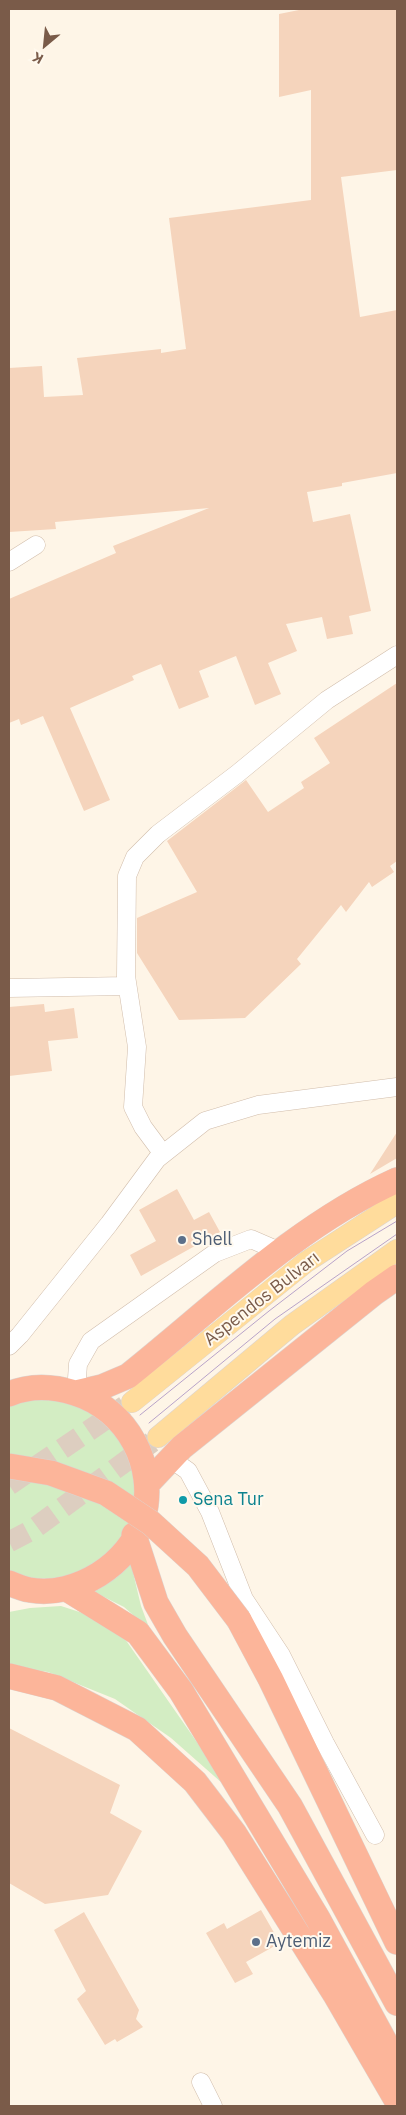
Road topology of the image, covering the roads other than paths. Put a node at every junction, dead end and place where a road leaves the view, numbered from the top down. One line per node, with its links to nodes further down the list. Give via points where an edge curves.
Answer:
1 (36, 545): 2 (street)
2 (9, 562)
3 (397, 655): 4 (street, via 327,700 158,834 135,857 126,876)
4 (127, 986): 5 (street); 7 (street, via 137,1047 132,1107)
5 (9, 988)
6 (397, 1087): 7 (street, via 258,1105 206,1121)
7 (163, 1154): 13 (street)
8 (397, 1180): 11 (highway, via 369,1193)
9 (397, 1203): 16 (main road, Aspendos Bulvarı, via 306,1262)
10 (397, 1250): 17 (main road, via 292,1325)
11 (281, 1252): 14 (highway, via 128,1376); 14 (street, via 251,1239 215,1253 91,1341 78,1364)
12 (397, 1277): 18 (highway)
13 (9, 1346)
14 (76, 1393): 15 (highway, via 57,1387 22,1388); 20 (highway, via 91,1398 120,1419 139,1449)
15 (9, 1394)
16 (132, 1402)
17 (158, 1437)
18 (171, 1459): 20 (highway); 25 (street, via 188,1471 210,1512 244,1599 281,1655)
19 (9, 1466): 26 (highway, bridge, via 51,1473 106,1493 151,1523 198,1566 239,1620 271,1680)
20 (147, 1484): 21 (highway, via 143,1520)
21 (134, 1536): 23 (highway, via 126,1551 100,1575); 27 (highway, via 156,1603 290,1806)
22 (13, 1588): 23 (highway)
23 (67, 1589): 28 (highway, via 138,1633 181,1691 318,1919)
24 (9, 1676): 30 (highway, via 57,1688 137,1729 195,1782 234,1833 335,1994)
25 (375, 1835)
26 (397, 1942)
27 (397, 2003)
28 (397, 2064)
29 (201, 2082): 31 (street)
30 (397, 2102)
31 (214, 2106)

